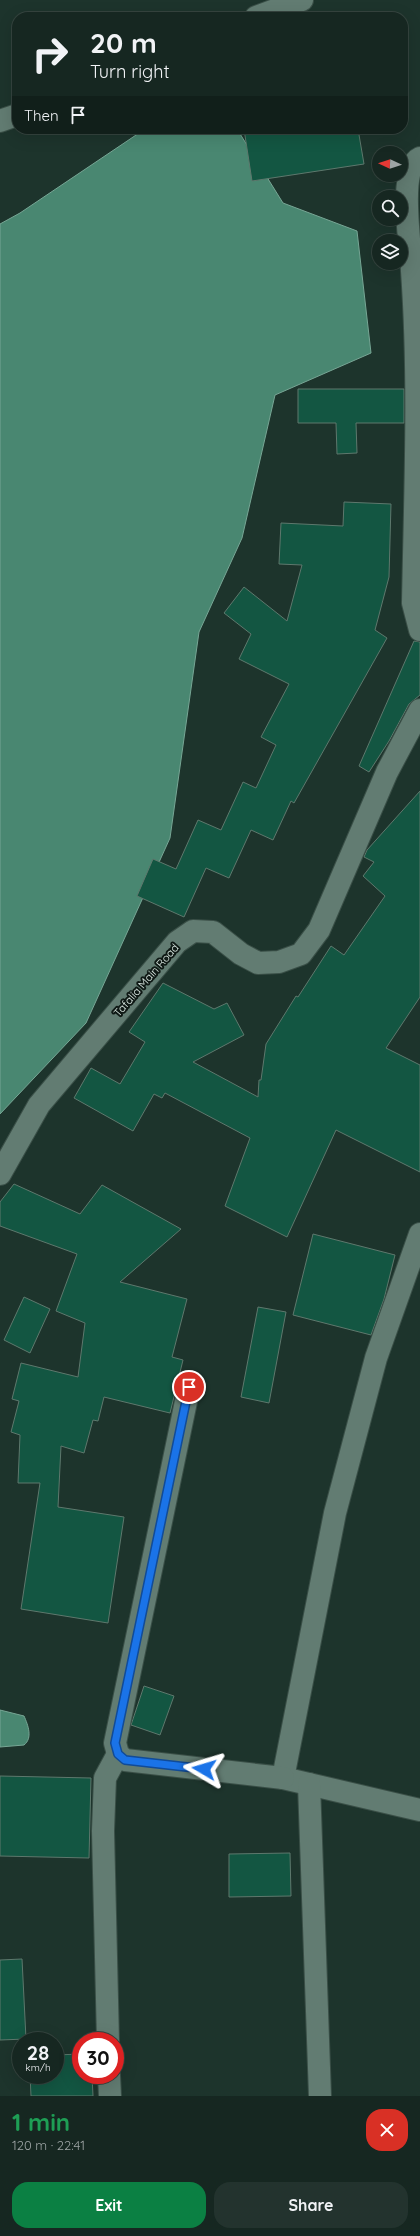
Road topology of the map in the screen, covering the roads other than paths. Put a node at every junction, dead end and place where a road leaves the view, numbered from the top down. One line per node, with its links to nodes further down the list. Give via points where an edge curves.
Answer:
1 (302, 0): 2 (street)
2 (270, 12)
3 (12, 117): 4 (street)
4 (0, 121)
5 (420, 158): 6 (street, via 416,160 409,173 407,210 418,351 413,603)
6 (420, 630)
7 (420, 710): 8 (street, Tafalia Main Road, via 387,772 319,930 301,954 279,962 258,963 241,954 213,932 193,931 177,942 39,1105)
8 (0, 1174)
9 (420, 1234): 12 (street, via 376,1358 335,1513)
10 (189, 1387): 11 (street, via 115,1743)
11 (118, 1754): 12 (street, via 125,1760); 15 (street, via 105,1778)
12 (283, 1778): 13 (street)
13 (309, 1784): 14 (street); 18 (street)
14 (420, 1810)
15 (108, 2032)
16 (109, 2084): 17 (street)
17 (110, 2096)
18 (320, 2096)

